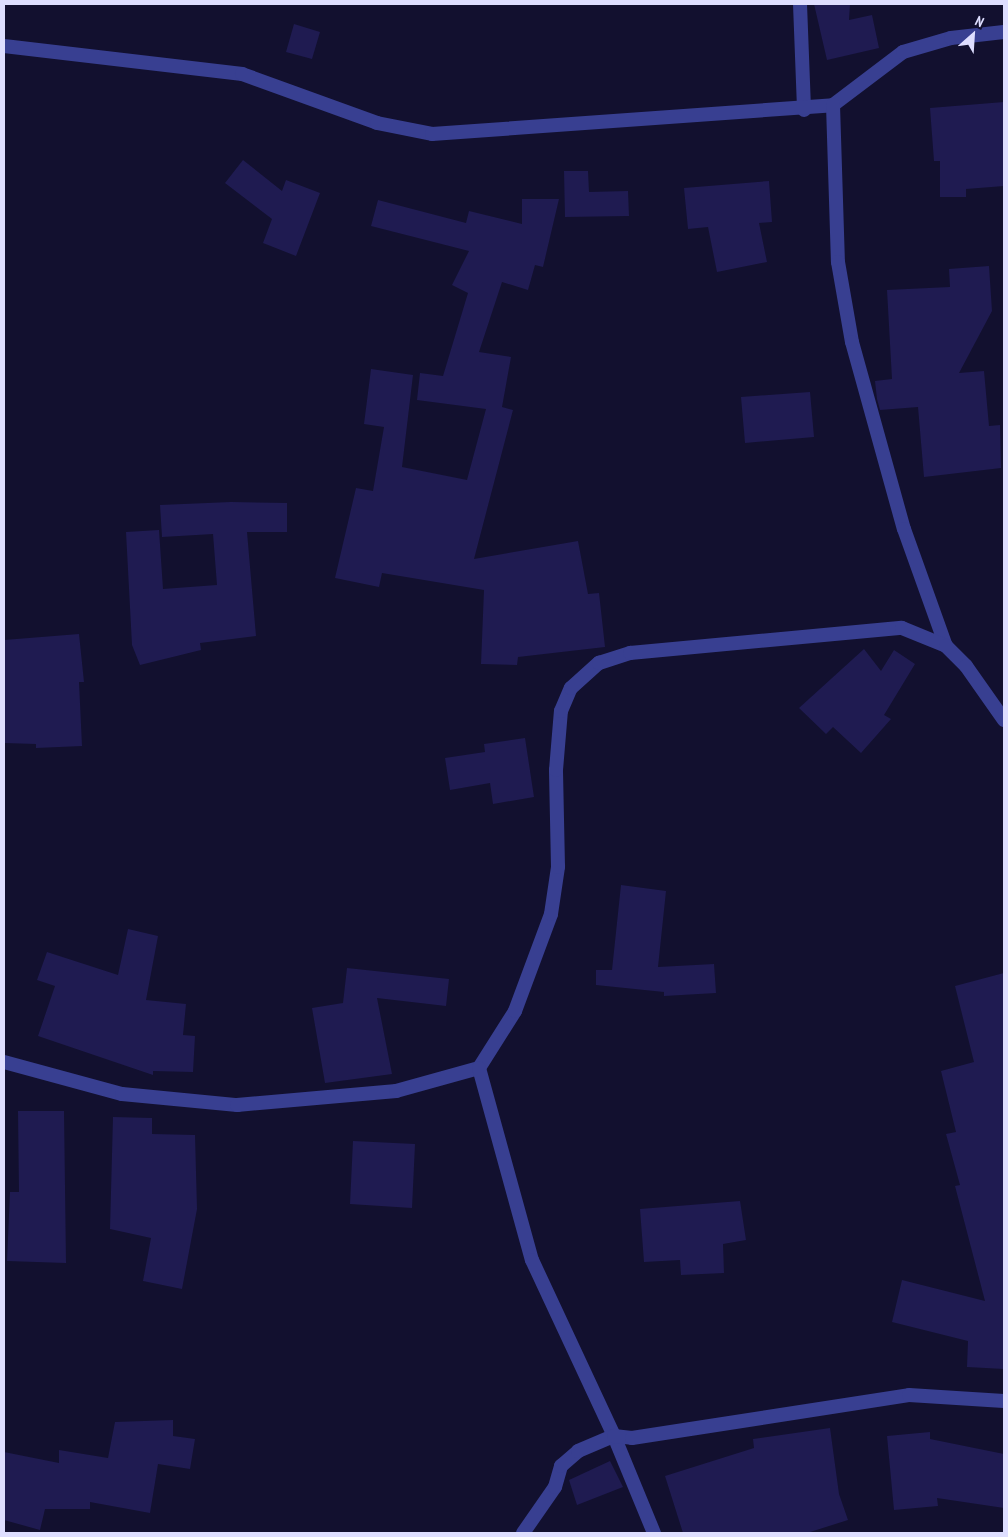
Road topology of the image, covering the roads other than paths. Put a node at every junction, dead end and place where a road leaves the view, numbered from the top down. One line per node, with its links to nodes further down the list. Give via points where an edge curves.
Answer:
1 (800, 4): 5 (street)
2 (1004, 32): 4 (street, via 950,38 902,52)
3 (4, 46): 5 (street, via 242,74 377,123 432,134)
4 (833, 105): 5 (street); 6 (street, via 838,262 852,342 904,529)
5 (804, 110)
6 (946, 646): 7 (street, via 966,666); 9 (street, via 926,634 881,627 630,653 592,669 571,688 561,711 556,770 558,867 551,914 515,1011)
7 (1004, 720)
8 (4, 1062): 9 (street, via 122,1094 237,1105 396,1091)
9 (479, 1068): 11 (street, via 532,1260)
10 (1004, 1401): 11 (street, via 909,1395 632,1438)
11 (614, 1436): 12 (street, via 578,1450 561,1466 555,1487); 13 (street)
12 (523, 1533)
13 (654, 1533)

